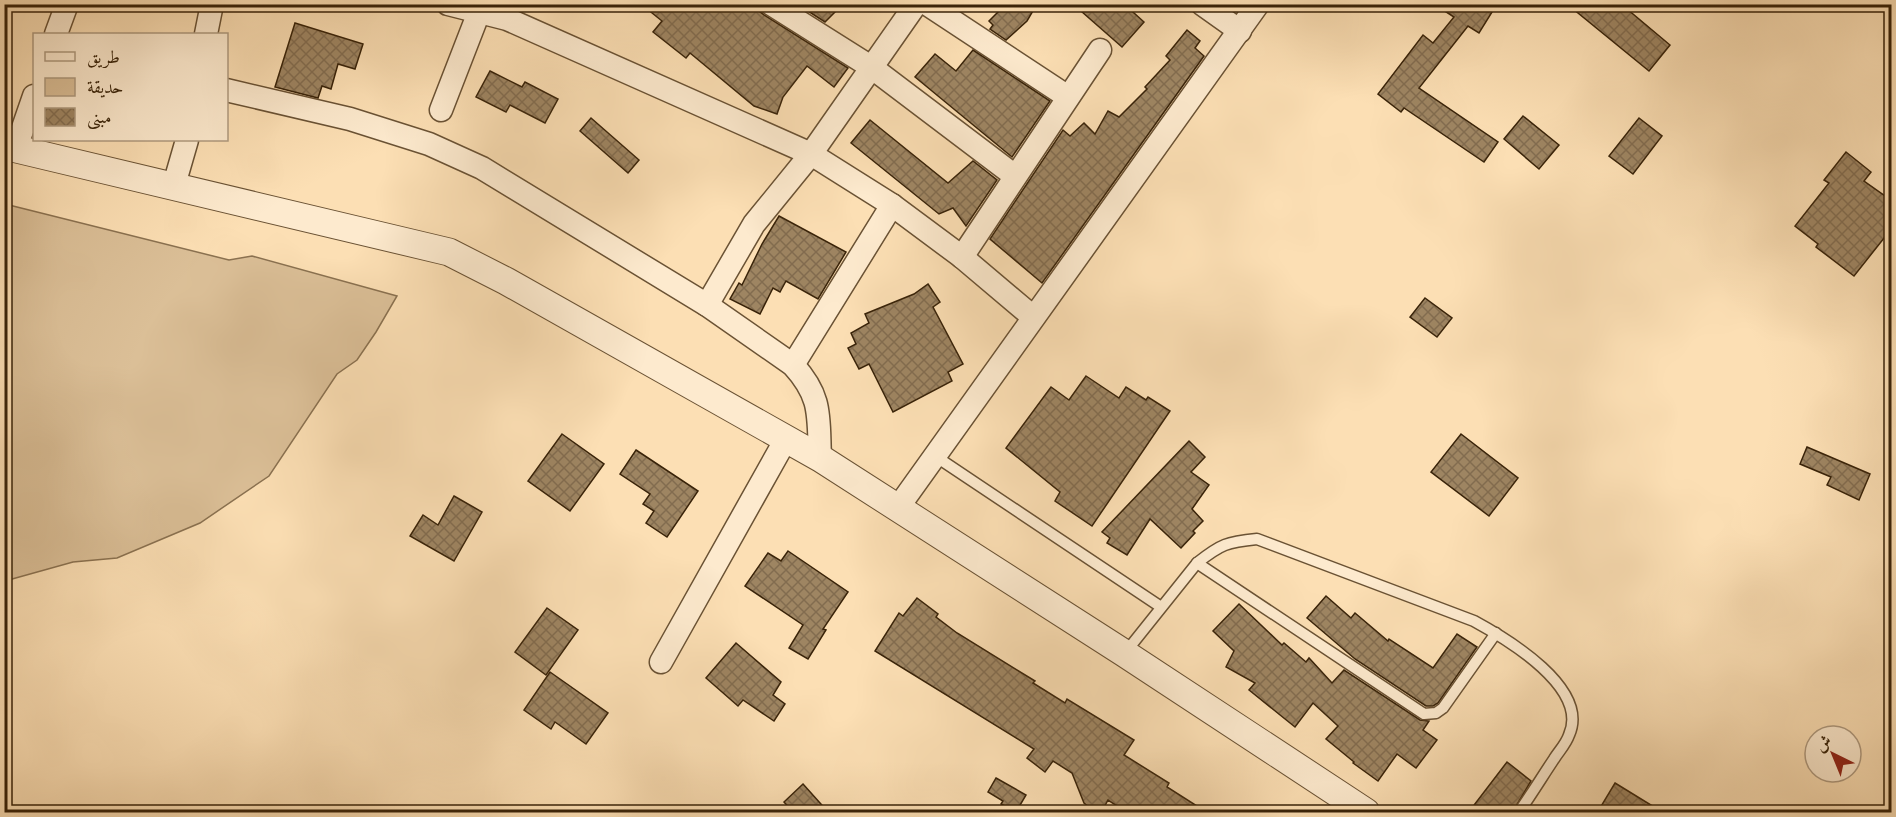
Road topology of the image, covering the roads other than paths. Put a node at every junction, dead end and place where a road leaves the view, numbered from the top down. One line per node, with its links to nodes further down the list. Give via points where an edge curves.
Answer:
1 (67, 4): 12 (street)
2 (212, 4): 13 (street)
3 (448, 4): 9 (street)
4 (771, 4): 15 (street)
5 (916, 4): 15 (street)
6 (927, 4): 17 (street)
7 (1202, 4): 11 (street)
8 (1258, 4): 11 (street)
9 (479, 12): 10 (street); 19 (street)
10 (513, 12): 22 (street)
11 (1240, 31): 28 (street)
12 (56, 33)
13 (206, 33)
14 (1100, 50): 17 (street)
15 (872, 67): 22 (street); 23 (street)
16 (228, 90): 27 (street, via 350,118 429,144 482,168)
17 (1068, 97): 23 (street)
18 (33, 98): 21 (street)
19 (441, 110)
20 (187, 141): 24 (street)
21 (10, 147): 24 (street)
22 (811, 154): 25 (street); 27 (street, via 754,224)
23 (1016, 176): 26 (street)
24 (174, 185): 30 (street, via 449,252)
25 (892, 205): 26 (street); 29 (street)
26 (962, 257): 28 (street)
27 (707, 305): 29 (street)
28 (1033, 317): 31 (street)
29 (793, 365): 32 (street, via 815,395)
30 (786, 439): 32 (street); 38 (street)
31 (935, 456): 33 (street); 35 (lane)
32 (820, 458): 33 (street)
33 (897, 509): 37 (street)
34 (1197, 563): 35 (lane); 36 (lane, via 1216,548 1257,539); 36 (lane, via 1424,714 1443,708)
35 (1161, 607): 37 (lane)
36 (1496, 633): 40 (lane, via 1560,687 1573,715 1570,734)
37 (1124, 653): 39 (street)
38 (661, 662)
39 (1366, 813)
40 (1519, 813)

